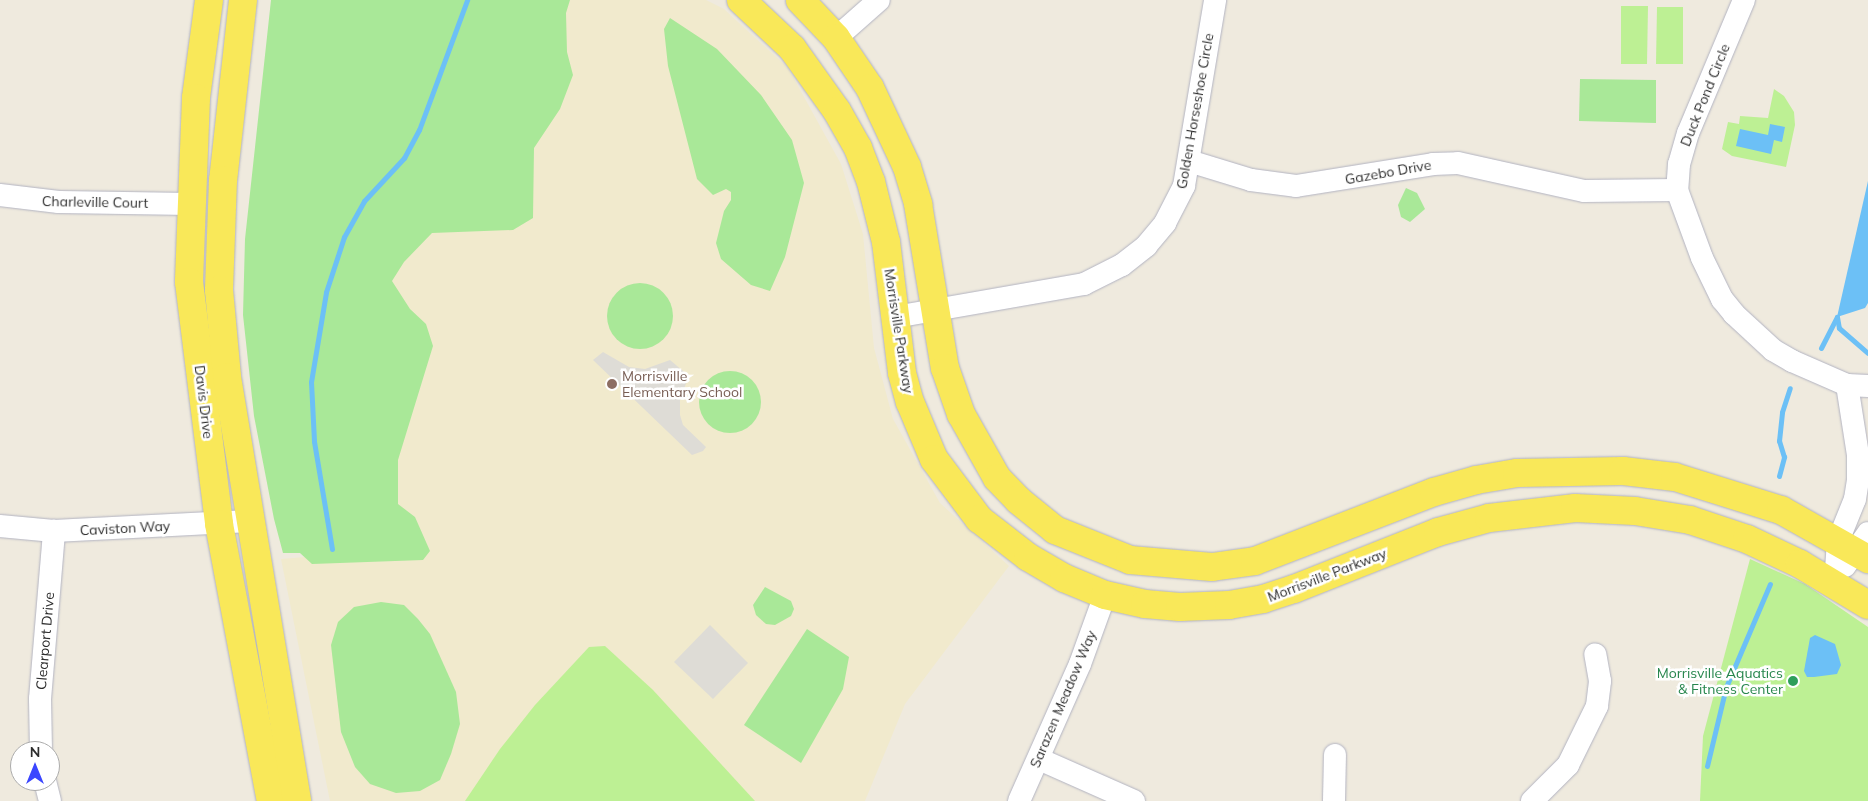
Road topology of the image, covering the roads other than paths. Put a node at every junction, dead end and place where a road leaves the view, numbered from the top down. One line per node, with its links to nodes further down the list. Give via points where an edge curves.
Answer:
1 (209, 0): 12 (main road, Davis Drive, via 196,98)
2 (243, 0): 16 (main road, Davis Drive, via 223,180 219,290 228,377)
3 (741, 0): 14 (main road, Morrisville Parkway, via 792,48 837,111 858,148 871,182 886,242)
4 (800, 0): 8 (main road)
5 (879, 0): 8 (street)
6 (1215, 0): 9 (street, Golden Horseshoe Circle)
7 (1744, 0): 10 (street, Duck Pond Circle, via 1688,133 1679,164)
8 (836, 38): 13 (main road, via 870,88 907,167 918,204)
9 (1189, 161): 10 (street, Gazebo Drive, via 1251,180 1296,186 1324,184 1416,166 1458,163 1584,191); 13 (street, Golden Horseshoe Circle, via 1184,186 1165,224 1146,246 1122,265 1074,287)
10 (1677, 190): 15 (street, Duck Pond Circle, via 1702,258 1722,299 1734,314 1773,350 1819,374)
11 (0, 195): 12 (street, Charleville Court, via 59,202)
12 (190, 204): 17 (main road, Davis Drive, via 189,282)
13 (937, 307): 14 (street, Golden Horseshoe Circle); 20 (main road, via 945,368 965,421 997,478 1055,530 1130,560 1212,567 1255,561 1434,492 1517,473 1571,470 1623,470 1692,482 1781,510)
14 (895, 317): 22 (main road, Morrisville Parkway, via 910,402 934,460 955,489 979,519 1028,557 1064,578)
15 (1857, 385): 20 (street, Duck Pond Circle)
16 (250, 521): 17 (street, Caviston Way); 29 (main road, Davis Drive)
17 (219, 524): 19 (street, Caviston Way); 28 (main road, Davis Drive)
18 (0, 526): 19 (street, Caviston Way)
19 (54, 531): 25 (street, Clearport Drive, via 40,699)
20 (1857, 546): 21 (street, Duck Pond Circle)
21 (1835, 584): 22 (main road, Morrisville Parkway, via 1747,539 1690,520 1635,511 1575,508 1489,518 1438,532 1263,599 1180,607 1144,604); 23 (main road, Morrisville Parkway)
22 (1105, 595): 27 (street, Sarazen Meadow Way)
23 (1868, 605)
24 (1596, 654): 33 (street, via 1600,681 1597,706 1568,765)
25 (40, 741)
26 (1335, 755): 32 (street)
27 (1040, 759): 30 (street, Sarazen Meadow Way); 31 (street)
28 (271, 801)
29 (297, 801)
30 (1018, 801)
31 (1134, 801)
32 (1334, 801)
33 (1532, 801)

